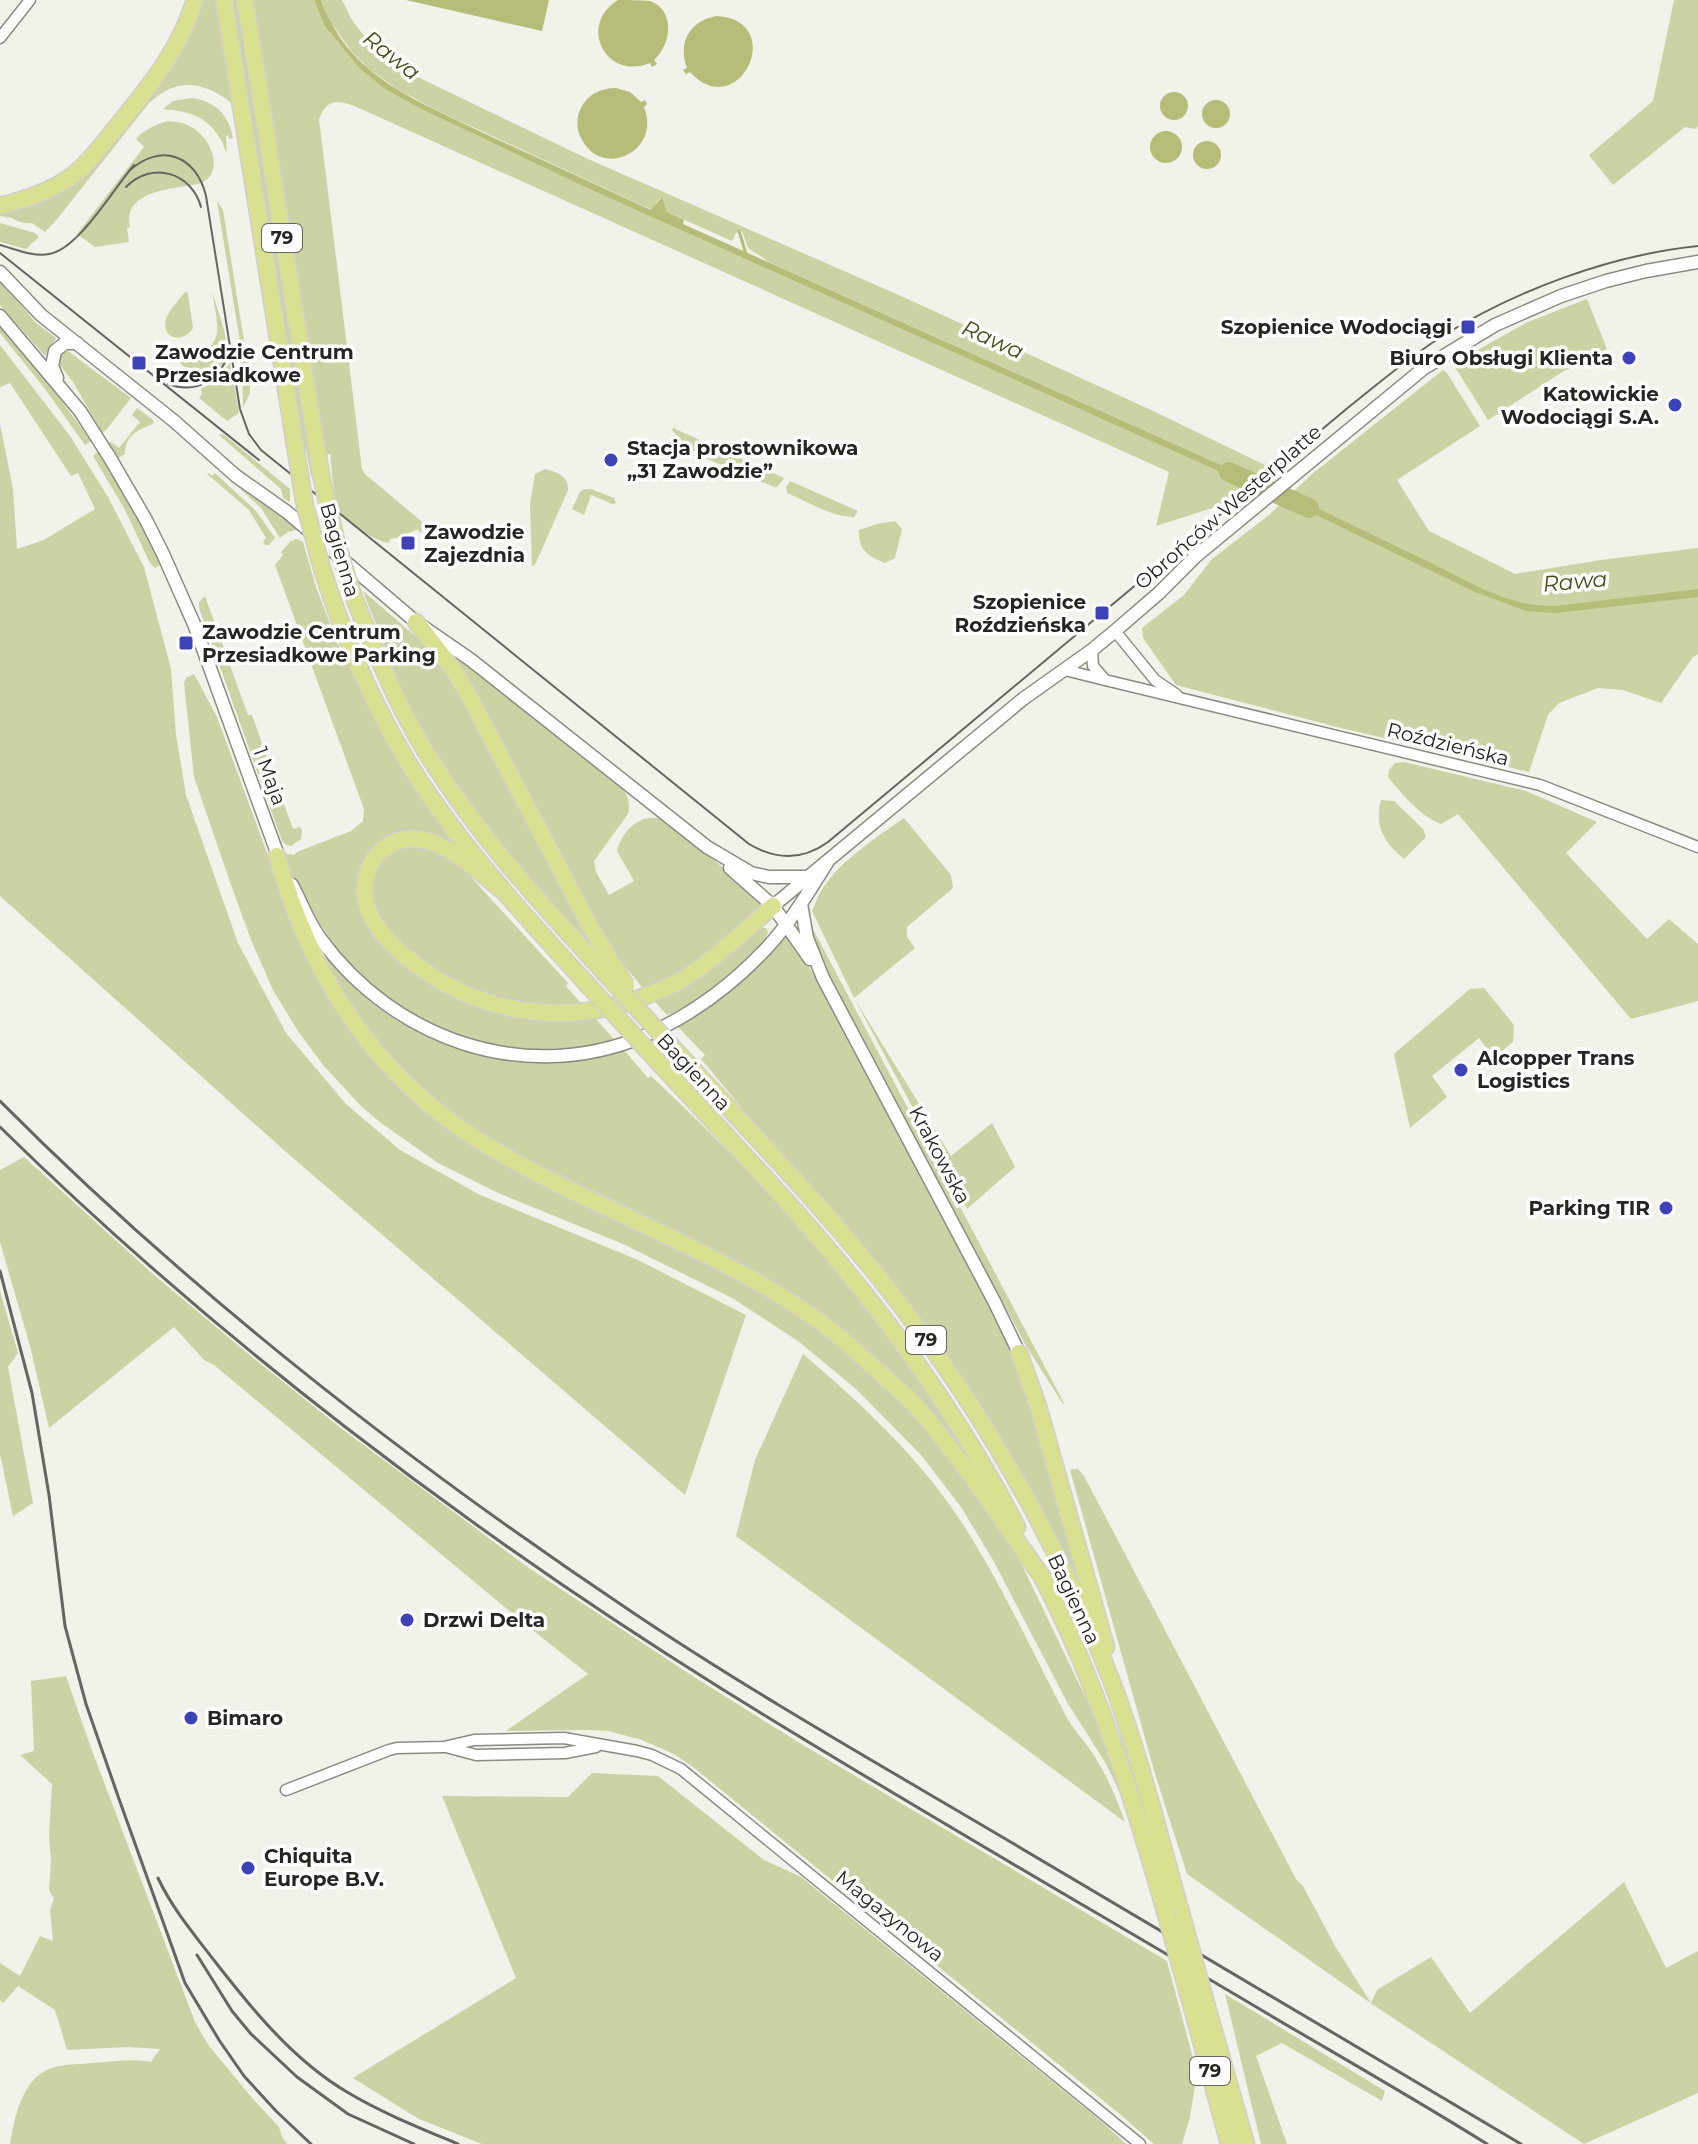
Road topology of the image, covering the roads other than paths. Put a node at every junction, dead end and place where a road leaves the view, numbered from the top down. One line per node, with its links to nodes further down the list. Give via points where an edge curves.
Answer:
1 (30, 0): 5 (street)
2 (195, 0): 7 (main road, via 169,60 92,157 71,177)
3 (224, 0): 25 (main road, Bagienna / 79, bridge, via 296,451 323,572 368,687 396,742 450,825)
4 (245, 0): 29 (main road, Bagienna / 79, bridge, via 321,475 353,595 394,692 437,770 496,851)
5 (0, 38)
6 (0, 195): 7 (main road)
7 (24, 198): 8 (main road)
8 (0, 206)
9 (1698, 262): 15 (street, Obrońców Westerplatte, via 1606,281 1549,301 1495,325 1424,368 1196,556)
10 (0, 272): 12 (street)
11 (0, 316): 13 (street, 1 Maja)
12 (77, 343): 13 (street, via 65,343 55,351 52,366); 14 (street)
13 (59, 385): 22 (street, 1 Maja, via 110,458 163,554 198,634)
14 (416, 622): 20 (street); 29 (main road, via 469,696)
15 (1115, 631): 16 (street, Obrońców Westerplatte); 19 (street, Roździeńska, via 1155,680)
16 (1092, 650): 17 (street, Obrońców Westerplatte); 18 (street, via 1093,666)
17 (1065, 670): 18 (street, Roździeńska); 23 (street, Obrońców Westerplatte)
18 (1105, 680): 19 (street, Roździeńska)
19 (1182, 698): 21 (street, Roździeńska, via 1540,785)
20 (707, 847): 24 (street, via 751,873); 27 (street, Krakowska)
21 (1698, 847)
22 (277, 856): 31 (street, 1 Maja, via 318,936 344,968 385,1005 423,1028 472,1046 533,1056 588,1052); 33 (main road, via 288,896 330,987 381,1058 411,1088 478,1140 718,1260 818,1320 914,1404)
23 (828, 861): 24 (street, Obrońców Westerplatte); 26 (street, Obrońców Westerplatte)
24 (805, 877): 27 (street, Obrońców Westerplatte)
25 (503, 891): 27 (main road, via 445,847 415,839 387,846 377,856 368,869 365,899 394,946 448,986 498,1006 563,1014 619,1006 666,988 694,973); 33 (main road, Bagienna / 79, bridge, via 813,1231 885,1319 950,1411)
26 (801, 904): 28 (street, Obrońców Westerplatte); 30 (street, Krakowska)
27 (773, 906): 28 (street, Krakowska)
28 (787, 925): 30 (street, Krakowska); 31 (street, Obrońców Westerplatte, via 726,985 676,1020)
29 (607, 966): 31 (main road, Bagienna, bridge)
30 (823, 978): 32 (street, Krakowska)
31 (645, 1029): 34 (main road, Bagienna / 79, bridge, via 687,1063 820,1208 921,1334 1013,1476 1070,1584)
32 (1019, 1353): 34 (main road, via 1054,1460)
33 (1045, 1581): 36 (main road, Bagienna / 79, bridge, via 1108,1727)
34 (1110, 1676): 36 (main road, Bagienna / 79, bridge, via 1177,1897)
35 (286, 1790): 37 (street, Magazynowa, via 389,1750 444,1747 476,1755 565,1753 602,1746 652,1755 681,1769)
36 (1201, 2013): 38 (main road, Bagienna / 79); 39 (main road, Bagienna / 79)
37 (1140, 2144)
38 (1229, 2144)
39 (1246, 2144)

